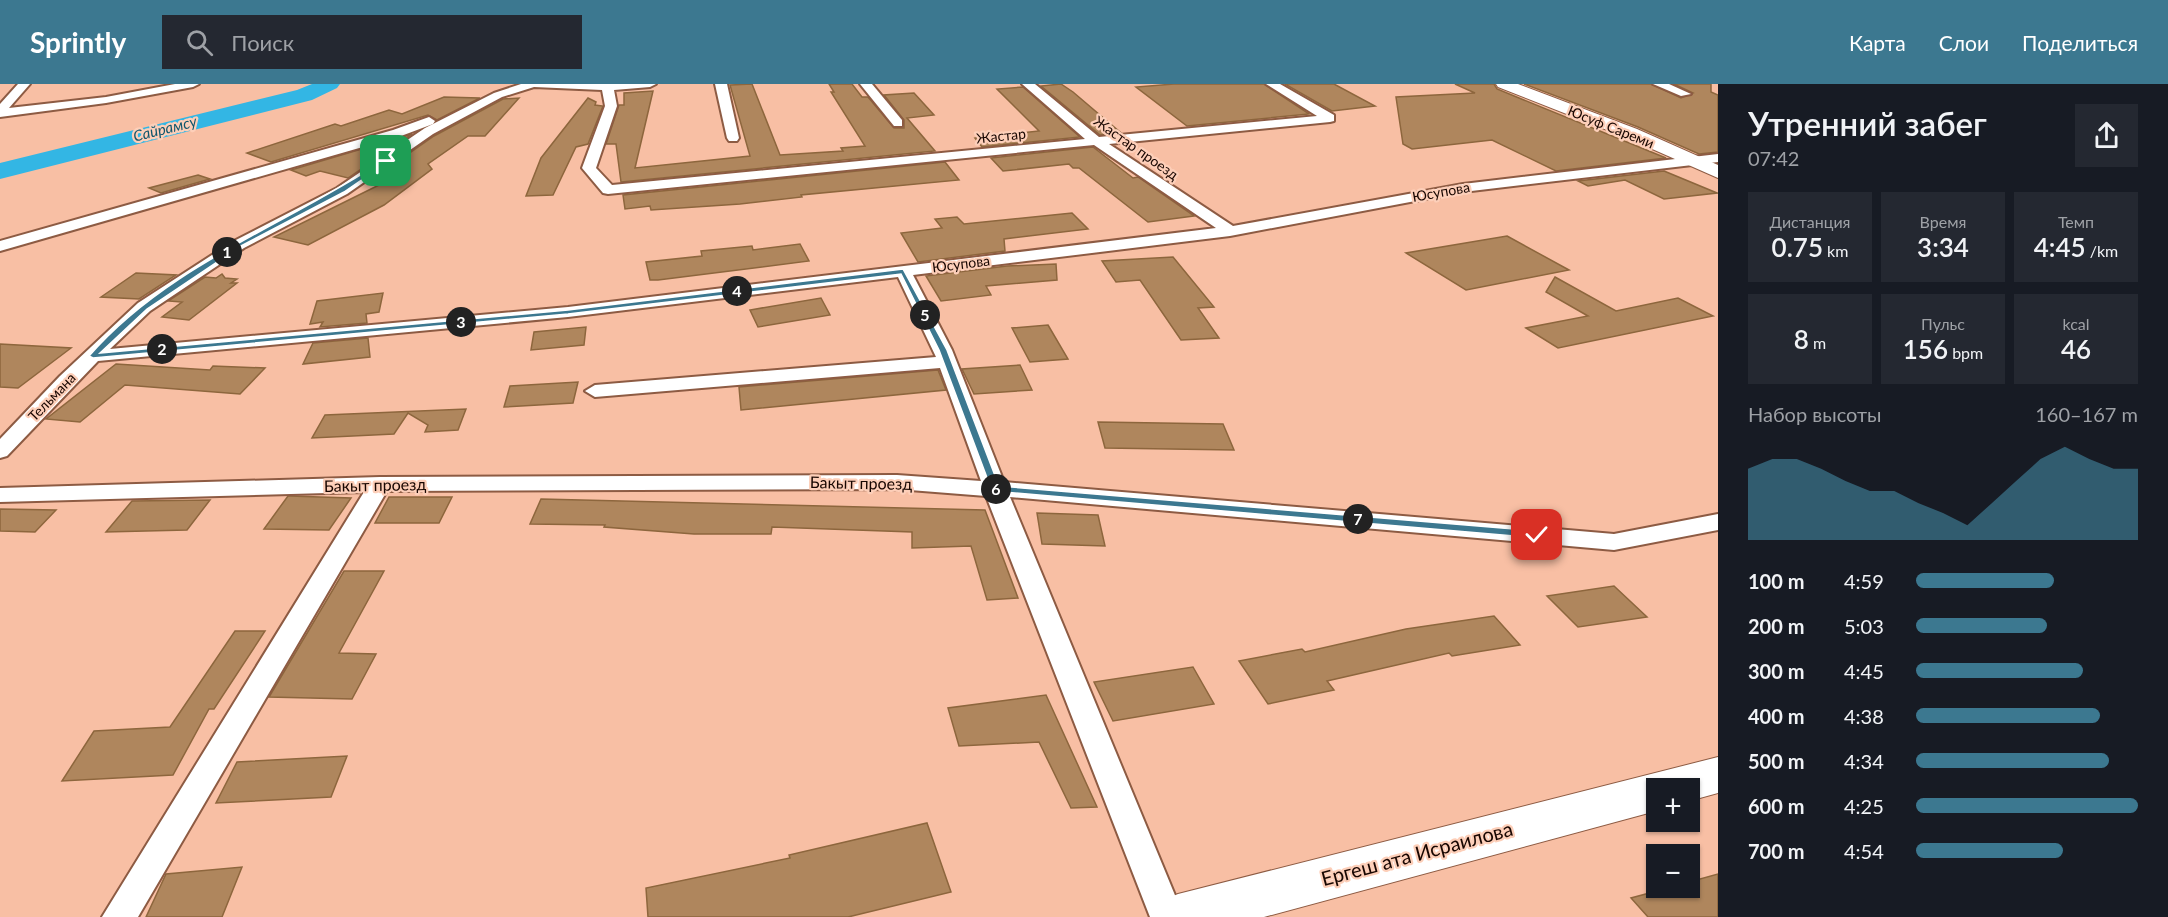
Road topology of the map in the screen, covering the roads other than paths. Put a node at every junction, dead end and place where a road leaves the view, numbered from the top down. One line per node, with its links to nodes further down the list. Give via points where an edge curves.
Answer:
1 (24, 84): 14 (street)
2 (193, 84): 14 (street, via 106,100)
3 (533, 84): 11 (street, Тельмана); 12 (street, Тельмана)
4 (650, 84): 11 (street, Тельмана)
5 (721, 84): 16 (street)
6 (866, 84): 15 (street)
7 (1028, 84): 17 (street, Жастар проезд)
8 (1272, 84): 17 (street, Жастар, via 1330,118)
9 (1504, 84): 19 (main road, Юсуф Сареми)
10 (1659, 84): 13 (street)
11 (607, 86): 17 (street, Жастар, via 611,106 589,168 608,190)
12 (498, 94): 22 (street, via 397,133); 24 (street, Тельмана, via 429,131 342,190 238,245 144,307)
13 (1685, 94)
14 (0, 112)
15 (898, 123)
16 (733, 138)
17 (1096, 141): 21 (street, Жастар проезд)
18 (1718, 158): 19 (street, Юсупова)
19 (1689, 159): 20 (main road, Юсуф Сареми); 21 (street, Юсупова, via 1463,188)
20 (1718, 172)
21 (1230, 231): 23 (street, Юсупова)
22 (0, 246)
23 (903, 271): 24 (street, Юсупова, via 568,312); 25 (street)
24 (93, 356): 27 (street, Тельмана)
25 (948, 362): 26 (street); 29 (street)
26 (595, 391)
27 (0, 451)
28 (380, 484): 29 (street, Бакыт проезд, via 897,482); 30 (street, Бакыт проезд); 35 (street)
29 (995, 489): 31 (street, Бакыт проезд, via 1614,542); 36 (street)
30 (0, 495)
31 (1718, 522)
32 (1718, 775): 33 (main road)
33 (1700, 780)
34 (1646, 795): 37 (main road, Ергеш ата Исраилова)
35 (119, 917)
36 (1167, 917)
37 (1178, 917)

